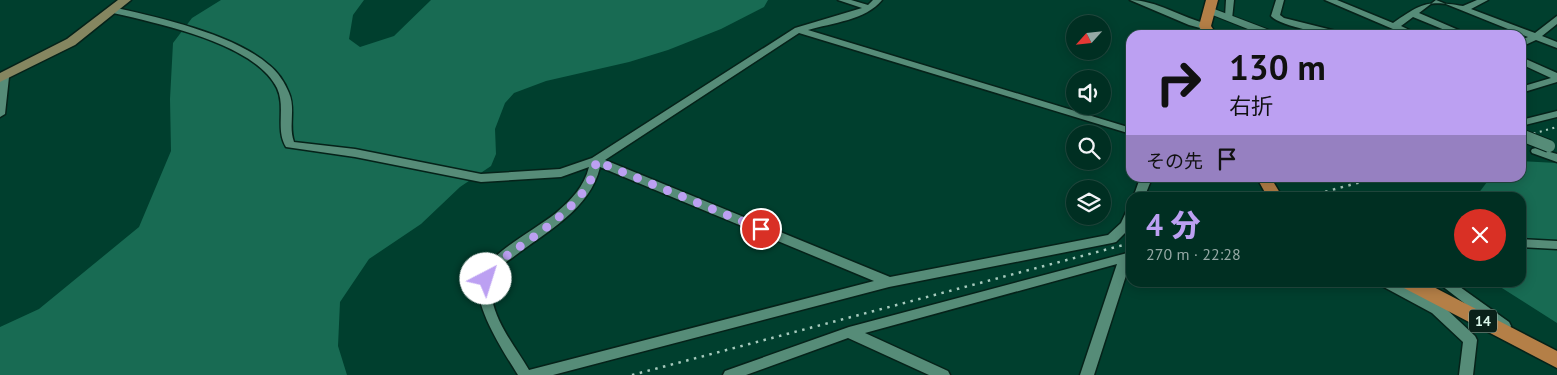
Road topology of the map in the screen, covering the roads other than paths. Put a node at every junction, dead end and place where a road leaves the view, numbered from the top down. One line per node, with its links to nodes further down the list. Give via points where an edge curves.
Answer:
1 (124, 0): 13 (main road)
2 (842, 0): 11 (street)
3 (878, 0): 11 (street)
4 (1134, 0): 19 (street)
5 (1230, 0): 14 (street)
6 (1280, 0): 22 (street, via 1275,16)
7 (1329, 0): 17 (street)
8 (1432, 0): 15 (street)
9 (1440, 0): 12 (street)
10 (1484, 0): 12 (street)
11 (870, 8): 18 (street)
12 (1463, 9): 25 (street)
13 (112, 10): 31 (main road, via 71,42); 42 (street, via 167,24 236,48 264,64 286,95 290,145 355,153 481,178 561,173)
14 (1217, 11): 20 (main road); 21 (street)
15 (1412, 14): 17 (street); 24 (street)
16 (1557, 20): 27 (street)
17 (1395, 26): 23 (street)
18 (798, 30): 37 (street); 42 (street)
19 (1203, 30)
20 (1207, 30)
21 (1261, 30)
22 (1321, 30)
23 (1404, 30)
24 (1452, 30)
25 (1518, 30)
26 (1526, 33): 27 (street)
27 (1536, 37): 28 (street); 29 (street)
28 (1526, 42)
29 (1557, 45)
30 (1526, 62): 32 (street)
31 (2, 78): 34 (street)
32 (1557, 78): 33 (street)
33 (1526, 88)
34 (0, 114)
35 (1557, 114): 36 (street)
36 (1526, 122)
37 (1126, 129)
38 (1526, 137): 39 (street, bridge)
39 (1553, 147)
40 (1536, 151): 41 (street)
41 (1557, 158)
42 (596, 161): 48 (street); 54 (street, via 596,169 576,201 488,273 485,290 492,317)
43 (1126, 225): 48 (street, via 1112,239)
44 (1526, 243): 45 (street)
45 (1557, 245)
46 (1126, 258): 52 (street)
47 (1126, 263): 58 (street)
48 (889, 282): 55 (street)
49 (1394, 287): 59 (street, via 1437,309 1470,340)
50 (1418, 287): 53 (main road, 14)
51 (1450, 287): 53 (street)
52 (850, 332): 56 (street); 57 (street)
53 (1551, 357)
54 (525, 375)
55 (531, 375)
56 (730, 375)
57 (943, 375)
58 (1087, 375)
59 (1466, 375)

